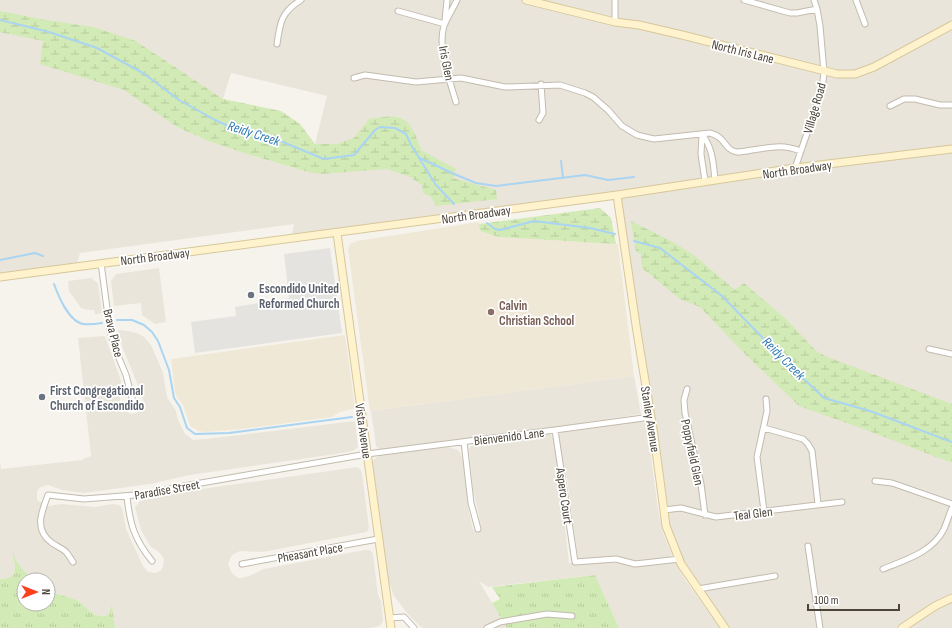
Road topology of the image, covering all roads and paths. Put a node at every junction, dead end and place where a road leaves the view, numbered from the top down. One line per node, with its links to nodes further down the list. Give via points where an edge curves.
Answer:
1 (301, 0): 15 (street, via 285,13 280,24)
2 (447, 0): 12 (street, Iris Glen)
3 (457, 0): 12 (street, Iris Glen)
4 (526, 0): 11 (street, North Iris Lane)
5 (615, 0): 11 (street)
6 (744, 0): 9 (street, via 790,13)
7 (814, 0): 9 (street, Village Road)
8 (856, 0): 13 (street)
9 (817, 9): 16 (street, Village Road)
10 (398, 11): 12 (street)
11 (615, 22): 16 (street, North Iris Lane, via 682,35)
12 (445, 24): 18 (street, Iris Glen, via 442,43)
13 (865, 24)
14 (952, 25): 16 (street, North Iris Lane, via 874,67 855,74)
15 (277, 44)
16 (824, 72): 26 (street, Village Road, via 822,90)
17 (354, 78): 18 (street, via 365,75 416,82)
18 (449, 79): 19 (street, via 470,79 505,87); 20 (street, Iris Glen)
19 (542, 84): 23 (street, via 543,113); 24 (street, via 560,85 585,92 602,104 622,126 646,138)
20 (456, 102)
21 (952, 105): 22 (street, via 904,99)
22 (890, 106)
23 (539, 120)
24 (702, 134): 26 (street, via 717,134 728,148 737,152 782,146); 28 (street, via 712,154); 29 (street, via 701,154)
25 (952, 149): 27 (street, North Broadway)
26 (801, 151): 27 (street, Village Road)
27 (795, 168): 28 (street, North Broadway)
28 (715, 180): 29 (street, North Broadway)
29 (705, 181): 30 (street, North Broadway)
30 (617, 195): 31 (street, North Broadway); 39 (street, Stanley Avenue)
31 (337, 233): 32 (street, North Broadway); 43 (street, Vista Avenue)
32 (101, 263): 33 (street, North Broadway); 38 (street, Brava Place, via 110,331)
33 (0, 277)
34 (929, 349): 35 (street)
35 (952, 354)
36 (687, 389): 52 (street, Poppyfield Glen, via 684,400 685,413)
37 (766, 399): 40 (street)
38 (133, 402)
39 (651, 417): 41 (street, Bienvenido Lane); 50 (street, Stanley Avenue)
40 (764, 428): 47 (street, via 804,440 808,444 812,450); 51 (street, via 757,457)
41 (556, 430): 42 (street, Bienvenido Lane); 56 (street, Aspero Court, via 575,562 616,559 635,564)
42 (464, 442): 43 (street, Bienvenido Lane); 53 (street, via 471,503)
43 (367, 454): 45 (street, Paradise Street); 54 (street, Vista Avenue)
44 (875, 481): 48 (street, via 892,482)
45 (127, 496): 57 (street, Paradise Street, via 84,499 48,495 41,516 41,529 45,538 66,552); 58 (street, via 133,532)
46 (842, 502): 47 (street, Teal Glen)
47 (818, 504): 51 (street, Teal Glen)
48 (952, 504)
49 (952, 508): 60 (street, via 944,530 928,548 920,554)
50 (664, 510): 52 (street, Teal Glen, via 681,508); 56 (street, Stanley Avenue, via 666,526)
51 (764, 511): 52 (street, Teal Glen, via 716,517)
52 (705, 514)
53 (478, 529)
54 (378, 539): 59 (street, Pheasant Place); 65 (street, Vista Avenue)
55 (808, 546): 70 (street)
56 (680, 559): 62 (street, Stanley Avenue)
57 (73, 562)
58 (152, 562)
59 (242, 564)
60 (883, 569)
61 (775, 576): 62 (street)
62 (698, 589): 69 (street, Stanley Avenue)
63 (952, 598): 71 (street)
64 (572, 616): 68 (street, via 547,614 500,622)
65 (390, 618): 66 (street, Vista Avenue); 67 (street, via 404,617)
66 (391, 628)
67 (414, 628)
68 (487, 628)
69 (725, 628)
70 (820, 628)
71 (902, 628)

